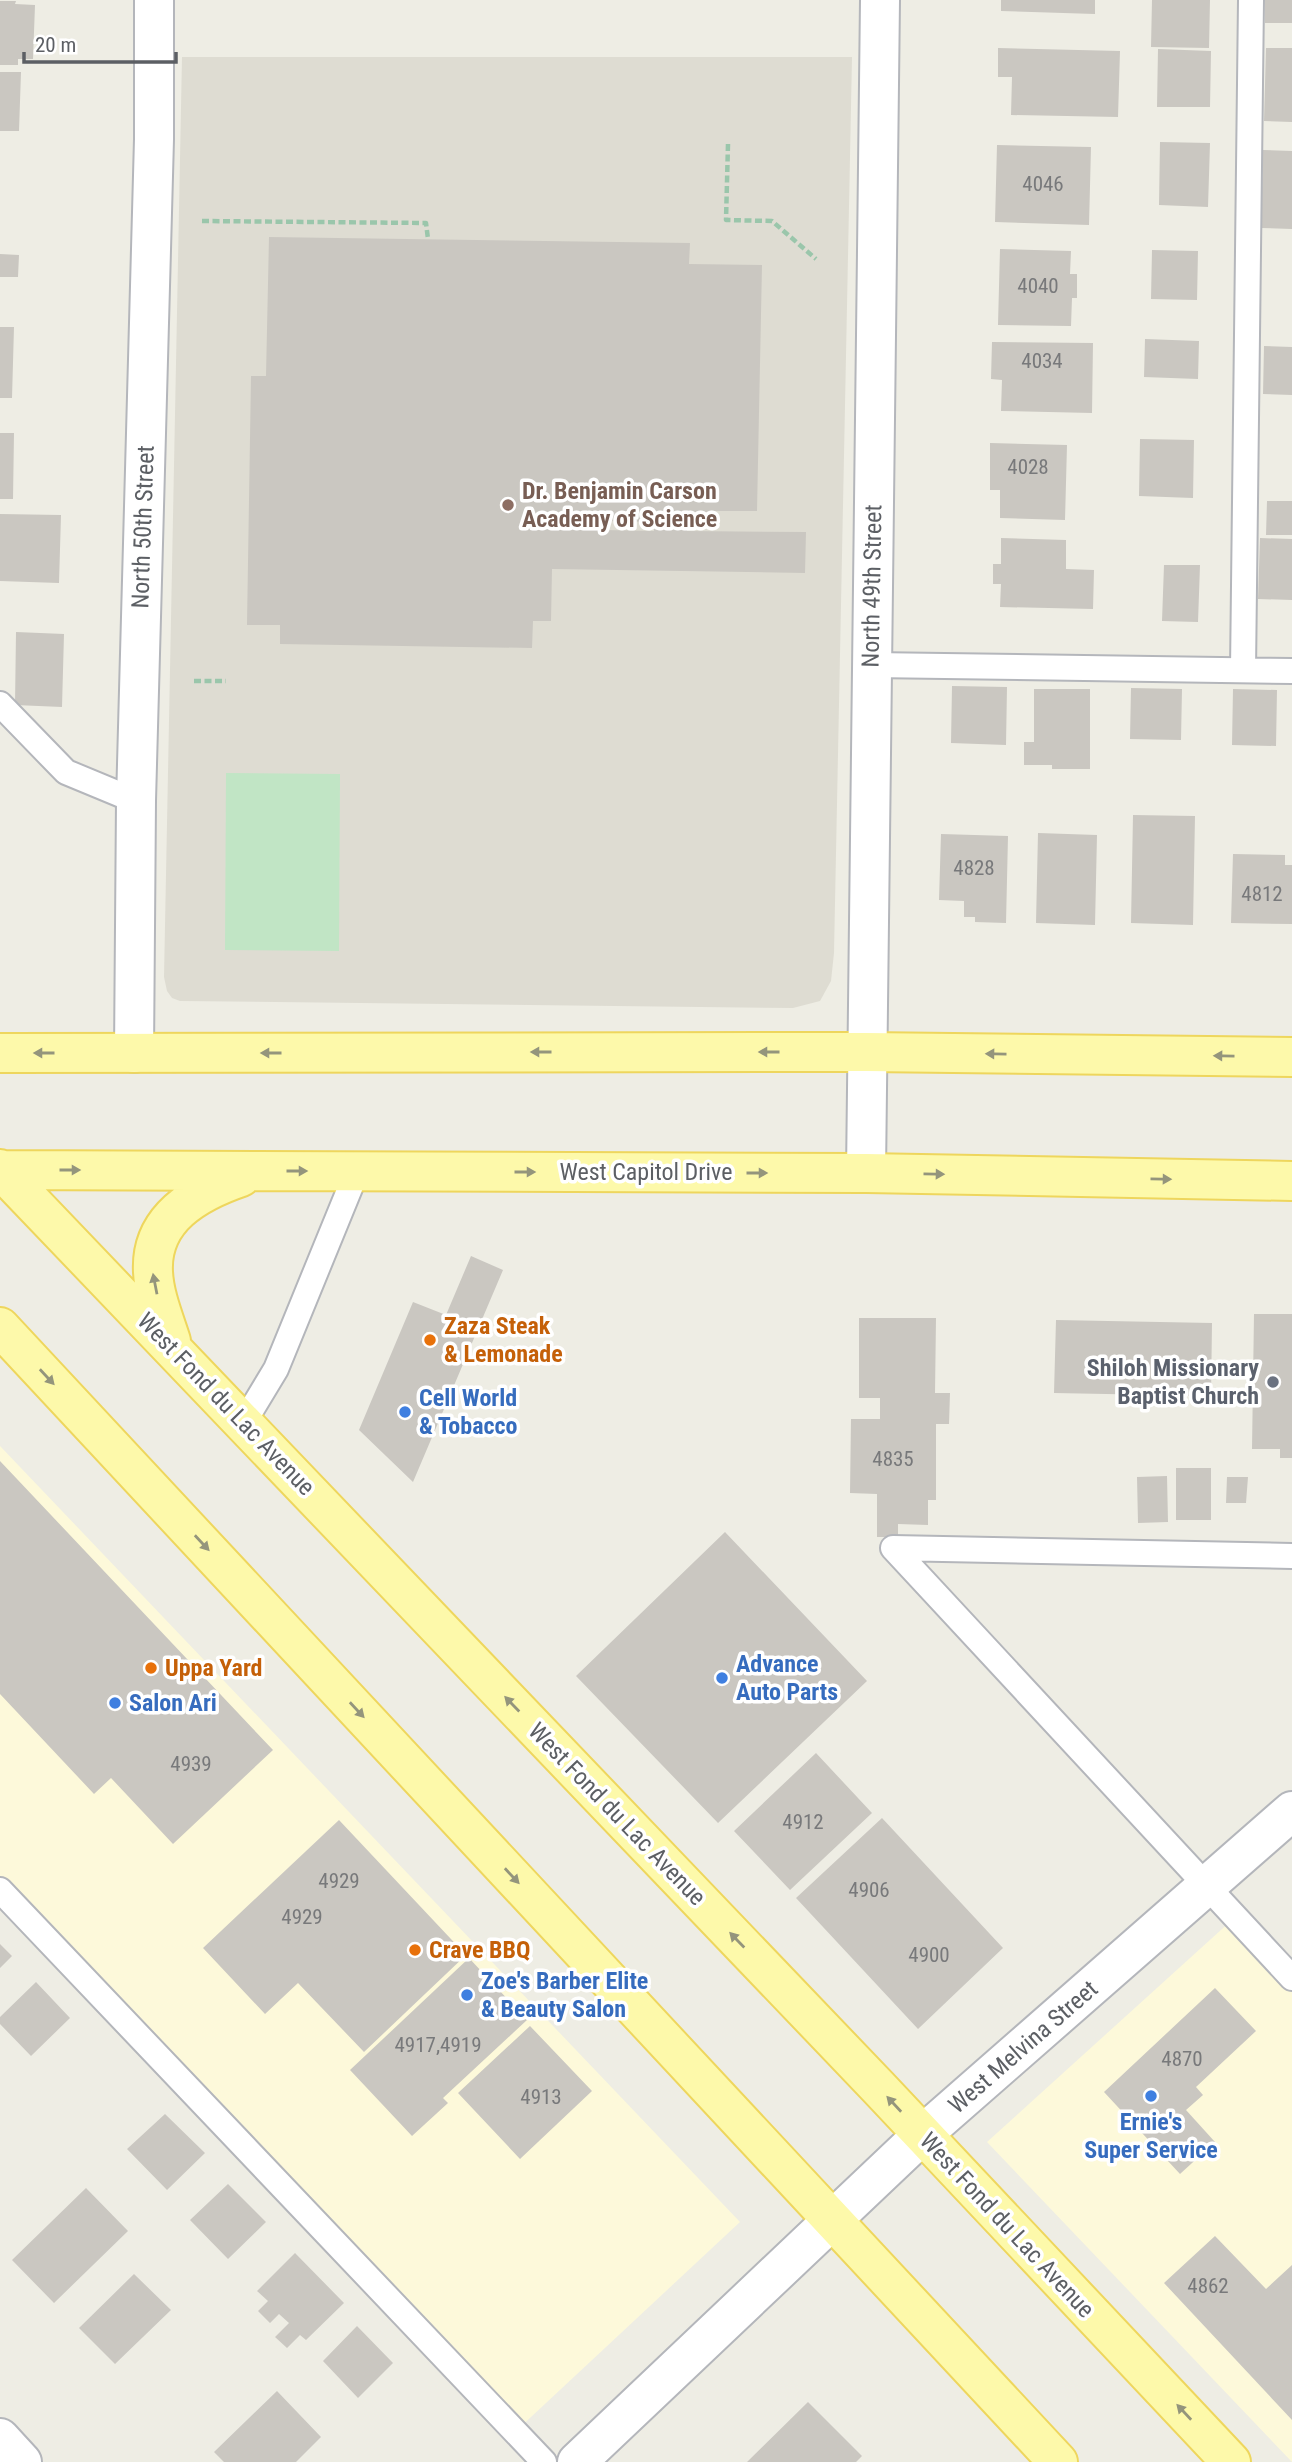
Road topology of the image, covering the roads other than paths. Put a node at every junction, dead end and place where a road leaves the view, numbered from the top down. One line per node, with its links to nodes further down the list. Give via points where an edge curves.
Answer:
1 (155, 0): 8 (street, North 50th Street)
2 (880, 0): 4 (street, North 49th Street)
3 (1251, 0): 5 (lane)
4 (871, 665): 5 (lane); 9 (street, North 49th Street)
5 (1242, 670): 6 (lane)
6 (1292, 671)
7 (0, 704): 8 (lane, via 66,772)
8 (136, 801): 11 (street, North 50th Street)
9 (866, 1052): 11 (main road, one-way to 11); 12 (main road, one-way to 9); 16 (street, North 49th Street)
10 (0, 1054): 11 (main road, one-way to 10)
11 (135, 1054)
12 (1292, 1057)
13 (1, 1170): 14 (main road, West Capitol Drive, one-way to 14); 19 (main road, West Fond du Lac Avenue)
14 (256, 1171): 15 (main road, West Capitol Drive, one-way to 15); 19 (main road, one-way to 14, via 152,1271 158,1238 184,1204 217,1185)
15 (358, 1171): 16 (main road, West Capitol Drive, one-way to 16); 20 (lane, via 276,1369)
16 (866, 1173): 17 (main road, West Capitol Drive, one-way to 17)
17 (1292, 1181)
18 (0, 1327): 27 (main road, one-way to 27)
19 (174, 1349): 20 (main road, West Fond du Lac Avenue)
20 (244, 1422): 26 (main road, West Fond du Lac Avenue, one-way to 20)
21 (1292, 1556): 23 (lane, via 893,1548)
22 (1292, 1811): 23 (street, West Melvina Street)
23 (1206, 1886): 25 (lane); 26 (street, West Melvina Street)
24 (0, 1890): 30 (lane)
25 (1292, 1978)
26 (922, 2135): 27 (street, West Melvina Street); 33 (main road, West Fond du Lac Avenue, one-way to 26)
27 (832, 2220): 31 (street, West Melvina Street); 32 (main road)
28 (0, 2438): 29 (street)
29 (22, 2462)
30 (544, 2462)
31 (576, 2462)
32 (1058, 2462)
33 (1231, 2462)

